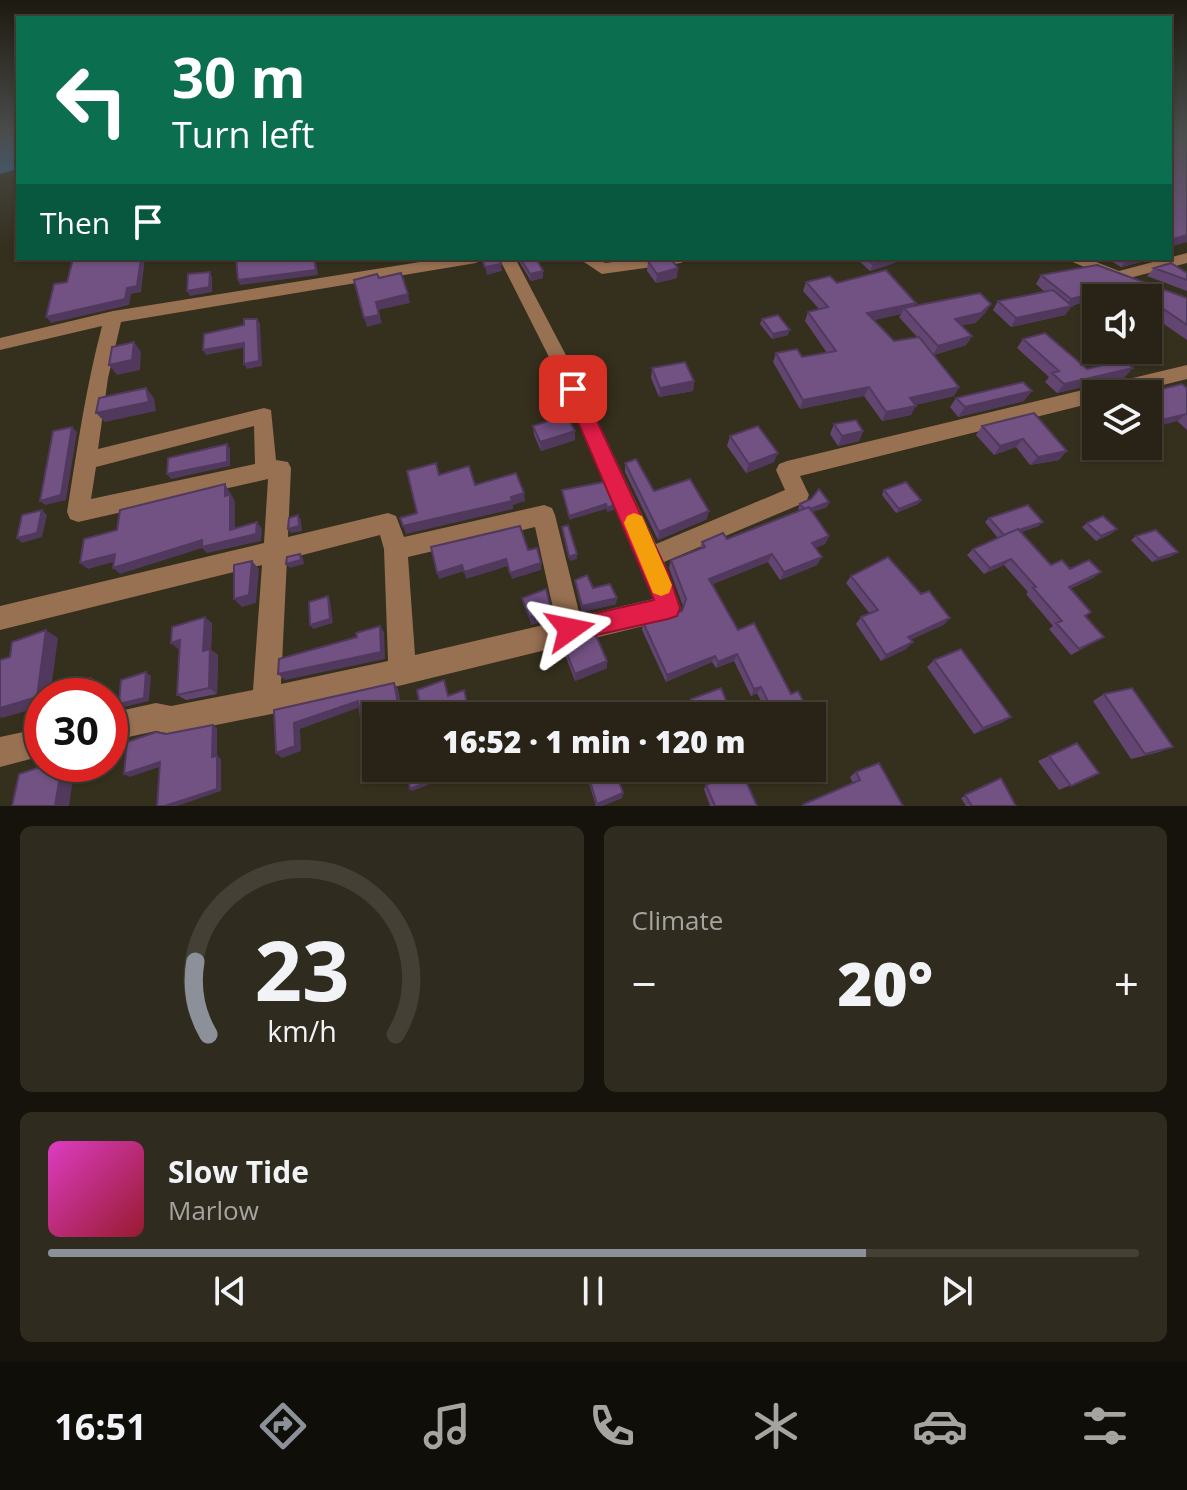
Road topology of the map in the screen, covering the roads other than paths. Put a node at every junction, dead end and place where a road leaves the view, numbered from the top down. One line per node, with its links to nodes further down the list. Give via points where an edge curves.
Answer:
1 (1187, 258): 7 (street)
2 (464, 260): 9 (street)
3 (508, 260): 18 (street)
4 (589, 260): 5 (street, via 602,269)
5 (667, 260)
6 (1076, 260): 7 (street)
7 (1118, 276): 8 (street)
8 (1139, 284)
9 (113, 317): 10 (street); 14 (street)
10 (0, 344)
11 (1187, 372): 12 (street)
12 (1154, 380)
13 (1082, 398): 18 (street, via 787,470 798,495)
14 (85, 461): 15 (street, via 264,416); 15 (street, via 78,512)
15 (266, 471): 17 (street, via 280,468)
16 (396, 549): 17 (street, via 388,523); 20 (street, via 544,515); 21 (street)
17 (275, 550): 19 (street); 22 (street)
18 (650, 557): 20 (street, via 668,608)
19 (0, 618)
20 (570, 629): 21 (street)
21 (402, 670): 22 (street)
22 (266, 701): 23 (street)
23 (128, 723)
24 (24, 746): 25 (street)
25 (0, 752)

